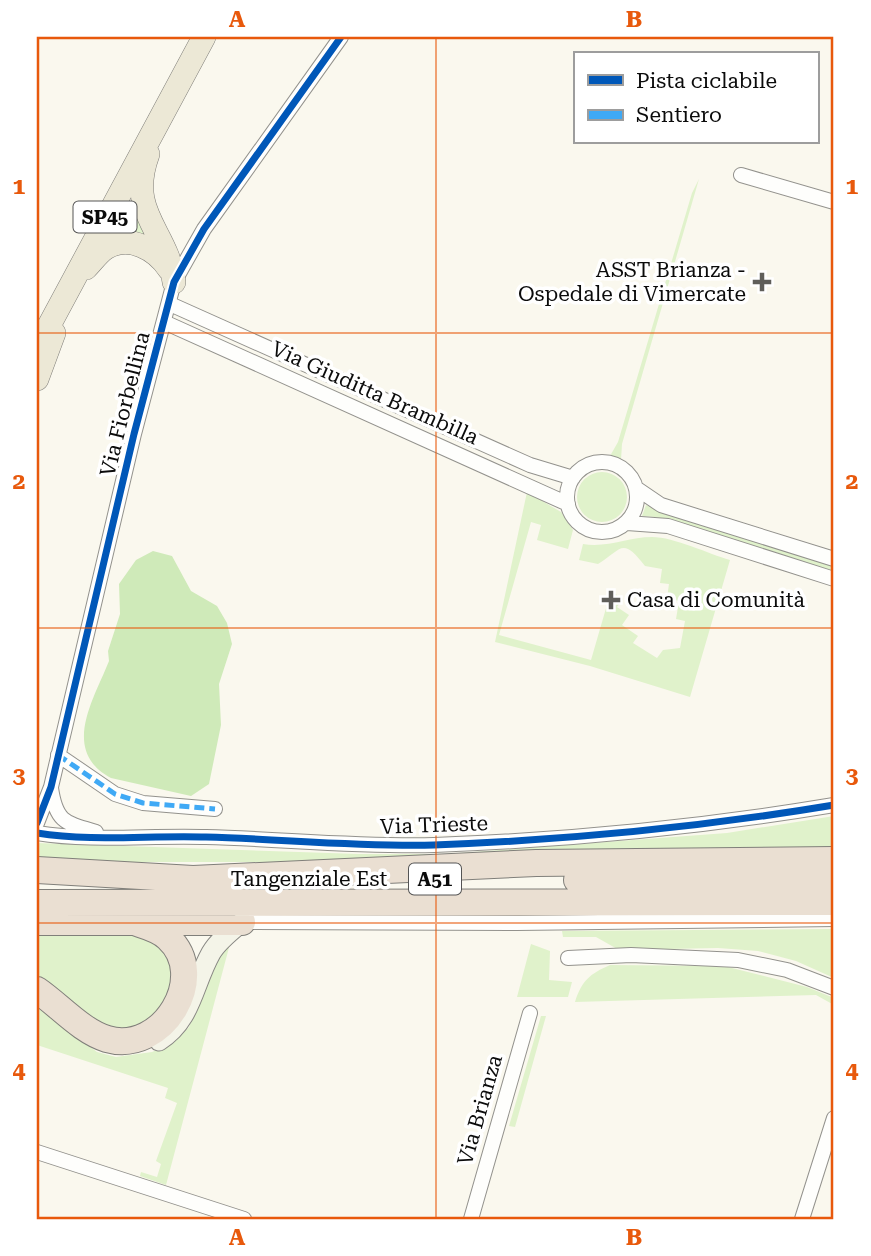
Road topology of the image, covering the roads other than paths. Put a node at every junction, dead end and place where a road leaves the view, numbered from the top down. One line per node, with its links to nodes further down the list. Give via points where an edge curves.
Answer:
1 (204, 37): 3 (main road, SP45)
2 (341, 37): 8 (street, Via Fiorbellina, via 204,229)
3 (160, 119): 4 (main road, SP45); 8 (main road, via 145,162 142,206 167,248)
4 (140, 153): 7 (main road, SP45); 9 (main road, via 117,181)
5 (741, 175): 6 (street)
6 (834, 202)
7 (67, 290): 8 (main road, via 106,248 122,243 143,246 160,257); 11 (main road, SP45); 12 (main road)
8 (172, 293): 10 (street, Via Fiorbellina); 13 (street, Via Giuditta Brambilla, via 530,465)
9 (37, 321)
10 (164, 322): 15 (street, Via Giuditta Brambilla); 19 (street, Via Fiorbellina)
11 (37, 348)
12 (37, 379)
13 (573, 478): 14 (street, via 586,466 607,462 627,472); 15 (street)
14 (636, 488): 16 (street, via 636,507); 17 (street, via 661,505)
15 (568, 503): 16 (street, Via Giuditta Brambilla, via 578,523 591,530 608,532)
16 (626, 523): 18 (street, Via Giuditta Brambilla, via 667,526)
17 (834, 559)
18 (834, 579)
19 (58, 755): 20 (street, Via Fiorbellina); 22 (street, via 115,794 143,803)
20 (51, 787): 23 (street, Via Fiorbellina); 25 (street, via 60,818)
21 (833, 806): 25 (street, Via Trieste, via 656,830 433,845)
22 (215, 809)
23 (37, 823)
24 (37, 833): 25 (street, Via Trieste)
25 (112, 837)
26 (834, 860): 28 (highway, via 536,863)
27 (37, 870): 28 (highway)
28 (193, 878): 29 (highway, Tangenziale Est / A51); 30 (highway, Tangenziale Est / A51)
29 (37, 881)
30 (834, 881)
31 (834, 902): 32 (highway, Tangenziale Est / A51)
32 (37, 903)
33 (834, 919): 36 (street)
34 (37, 922): 35 (highway)
35 (135, 922): 36 (highway); 39 (highway, via 168,938 181,958 179,995 160,1028 136,1040 103,1038)
36 (242, 922): 40 (main road, via 214,948 180,1023 145,1047 125,1051 101,1047)
37 (568, 958): 38 (street, via 631,955 738,960 787,970)
38 (834, 988)
39 (37, 990)
40 (37, 998)
41 (530, 1013): 45 (street, Via Brianza)
42 (834, 1118): 46 (street)
43 (37, 1152): 44 (street)
44 (244, 1219)
45 (471, 1219)
46 (802, 1219)

